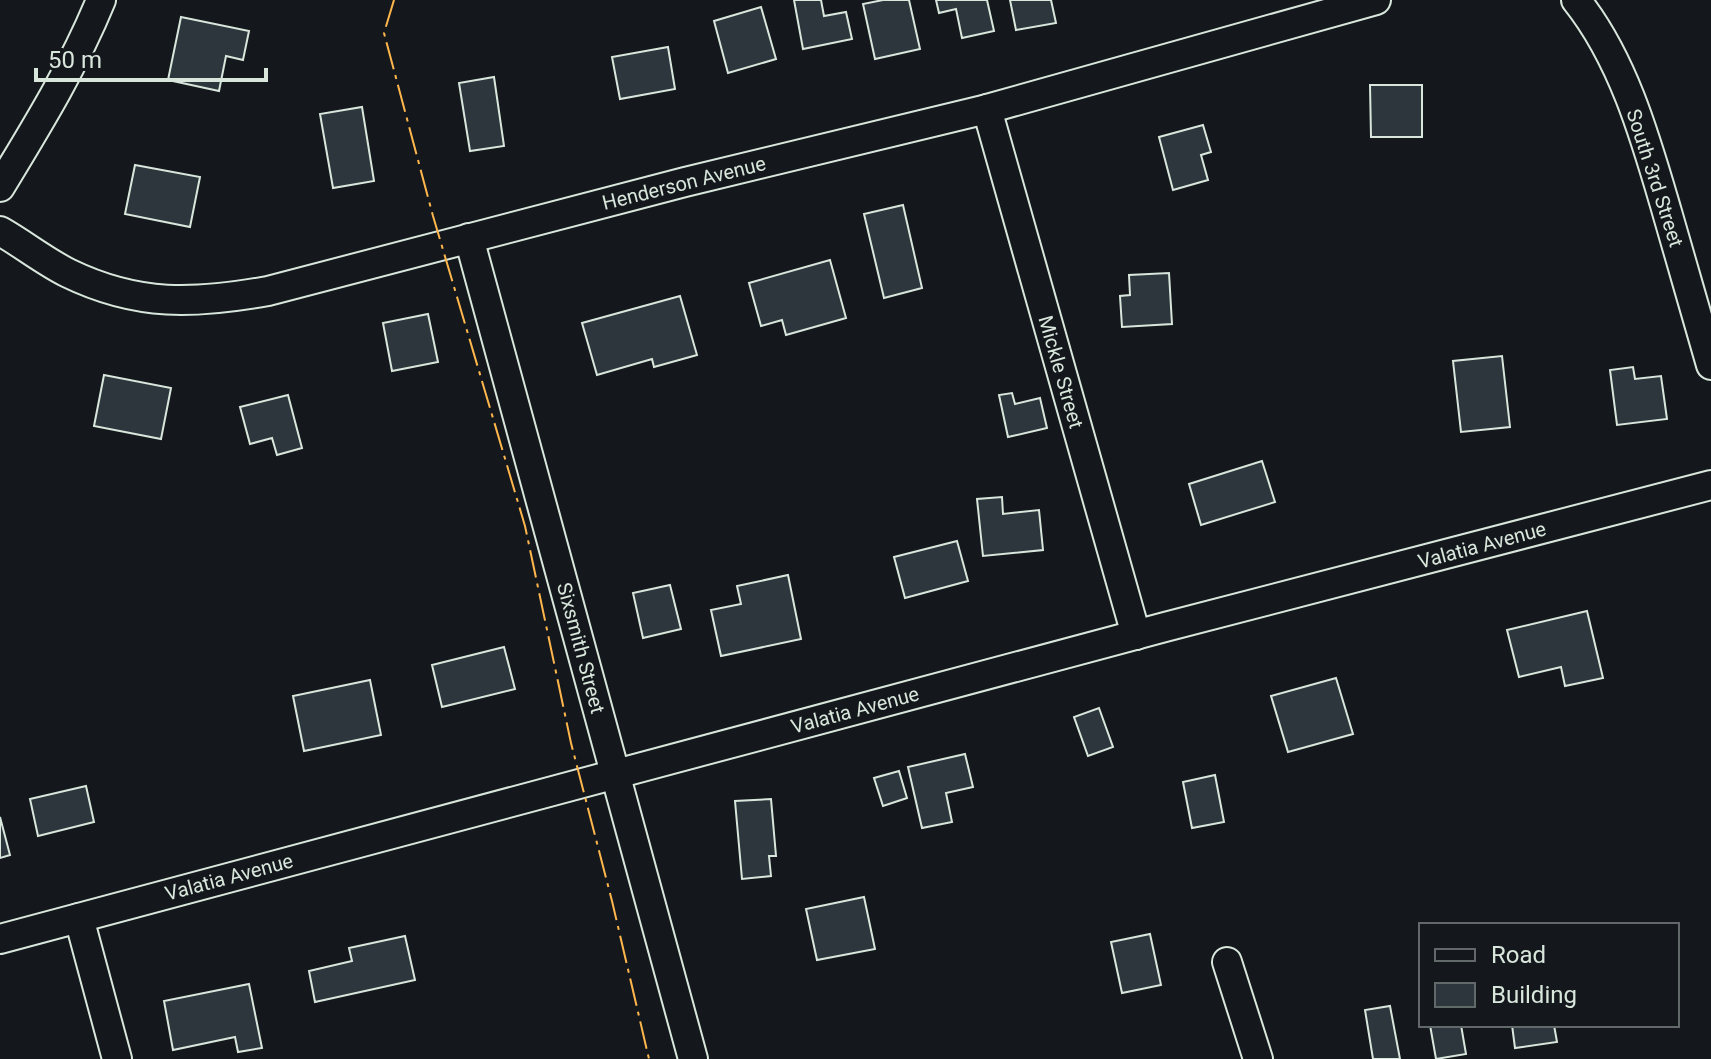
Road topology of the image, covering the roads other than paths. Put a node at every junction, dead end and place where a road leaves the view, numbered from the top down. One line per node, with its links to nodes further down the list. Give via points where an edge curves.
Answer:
1 (101, 0): 5 (street, via 80,48)
2 (1376, 0): 4 (street, Henderson Avenue)
3 (1576, 0): 8 (street, South 3rd Street, via 1610,55 1648,148)
4 (987, 109): 7 (street, Henderson Avenue); 10 (street, Mickle Street)
5 (0, 187)
6 (0, 231): 7 (street, Henderson Avenue, via 92,283 139,298 190,302 268,291)
7 (469, 238): 11 (street, Sixsmith Street)
8 (1711, 365)
9 (1711, 485): 10 (street, Valatia Avenue)
10 (1136, 635): 11 (street, Valatia Avenue)
11 (616, 774): 12 (street, Valatia Avenue); 16 (street, Sixsmith Street)
12 (79, 918): 13 (street, Valatia Avenue); 15 (street)
13 (0, 939)
14 (1227, 962): 17 (street)
15 (117, 1059)
16 (693, 1059)
17 (1258, 1059)

